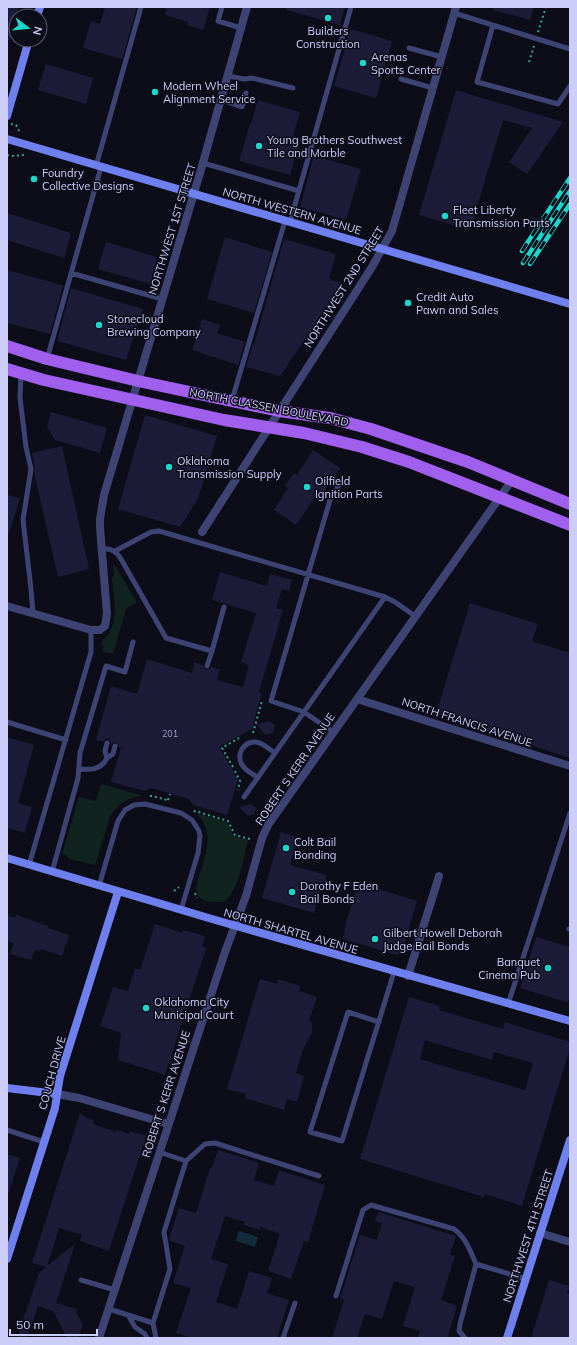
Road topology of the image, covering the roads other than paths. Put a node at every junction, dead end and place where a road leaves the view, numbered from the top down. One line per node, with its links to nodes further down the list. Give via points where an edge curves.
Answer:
1 (141, 7): 22 (lane)
2 (222, 7): 7 (lane, via 218,21)
3 (247, 7): 7 (street, NORTHWEST 1ST STREET)
4 (351, 7): 23 (lane)
5 (455, 10): 6 (lane); 11 (street, NORTHWEST 2ND STREET)
6 (493, 25): 10 (lane); 14 (lane, via 477,82 558,104)
7 (241, 28): 12 (street, NORTHWEST 1ST STREET)
8 (27, 48): 19 (main road)
9 (409, 48): 11 (lane)
10 (570, 49)
11 (442, 57): 16 (street, NORTHWEST 2ND STREET)
12 (228, 76): 15 (lane, via 252,78); 18 (street, NORTHWEST 1ST STREET)
13 (401, 79): 16 (lane)
14 (570, 86)
15 (293, 88)
16 (433, 88): 26 (street, NORTHWEST 2ND STREET, via 392,231)
17 (246, 93): 18 (lane, via 242,107)
18 (221, 100): 21 (street, NORTHWEST 1ST STREET)
19 (7, 116)
20 (7, 139): 22 (main road, NORTH WESTERN AVENUE)
21 (203, 163): 23 (lane); 24 (street, NORTHWEST 1ST STREET)
22 (98, 166): 24 (main road, NORTH WESTERN AVENUE); 27 (lane)
23 (299, 191): 25 (lane)
24 (193, 194): 25 (main road, NORTH WESTERN AVENUE); 28 (street, NORTHWEST 1ST STREET)
25 (288, 222): 26 (main road, NORTH WESTERN AVENUE); 36 (lane)
26 (382, 249): 29 (main road, NORTH WESTERN AVENUE); 37 (street, NORTHWEST 2ND STREET)
27 (71, 273): 28 (lane); 31 (lane)
28 (162, 299): 34 (street, NORTHWEST 1ST STREET)
29 (570, 304)
30 (7, 346): 31 (main road, NORTH CLASSEN BOULEVARD)
31 (47, 359): 34 (main road, NORTH CLASSEN BOULEVARD)
32 (7, 369): 33 (main road, NORTH CLASSEN BOULEVARD)
33 (20, 374): 35 (main road, NORTH CLASSEN BOULEVARD); 51 (lane, via 20,398 31,469 23,520)
34 (138, 381): 35 (street, NORTHWEST 1ST STREET); 36 (main road, NORTH CLASSEN BOULEVARD)
35 (132, 400): 38 (main road, NORTH CLASSEN BOULEVARD); 45 (street, NORTHWEST 1ST STREET, via 102,508)
36 (232, 401): 37 (main road, NORTH CLASSEN BOULEVARD)
37 (279, 411): 38 (street, NORTHWEST 2ND STREET); 39 (main road, NORTH CLASSEN BOULEVARD, via 330,418 371,429)
38 (268, 428): 41 (main road, NORTH CLASSEN BOULEVARD, via 304,433 362,447 409,462); 44 (street, NORTHWEST 2ND STREET)
39 (512, 480): 41 (street, ROBERT S KERR AVENUE); 42 (main road, NORTH CLASSEN BOULEVARD)
40 (341, 482): 47 (lane, via 330,500)
41 (499, 497): 43 (main road, NORTH CLASSEN BOULEVARD); 52 (street, ROBERT S KERR AVENUE)
42 (570, 504)
43 (570, 525)
44 (202, 532)
45 (102, 549): 46 (lane, via 111,549); 53 (street, NORTHWEST 1ST STREET, via 106,623 100,630)
46 (115, 552): 47 (lane, via 151,532 159,531); 55 (lane, via 122,559 166,638)
47 (308, 574): 48 (lane); 58 (lane, via 271,701)
48 (385, 597): 52 (lane); 58 (lane)
49 (7, 606): 51 (street)
50 (224, 607): 55 (lane)
51 (33, 614): 53 (street)
52 (415, 616): 57 (street, ROBERT S KERR AVENUE)
53 (91, 630): 61 (lane, via 91,652)
54 (133, 642): 67 (lane, via 125,672 106,666 80,753)
55 (212, 651): 56 (lane)
56 (207, 666)
57 (357, 699): 60 (street, ROBERT S KERR AVENUE); 66 (street, NORTH FRANCIS AVENUE)
58 (304, 712): 60 (lane); 64 (lane)
59 (7, 722): 61 (lane)
60 (333, 732): 78 (street, ROBERT S KERR AVENUE, via 268,825)
61 (66, 740): 72 (lane)
62 (107, 743): 65 (lane, via 105,751)
63 (115, 746): 65 (lane, via 113,754)
64 (275, 753): 68 (lane); 68 (lane, via 256,742 246,744 243,748 239,756 242,766)
65 (108, 758): 67 (lane, via 99,768)
66 (570, 766)
67 (79, 769): 73 (lane)
68 (258, 778): 69 (lane)
69 (244, 797)
70 (570, 813): 81 (lane)
71 (7, 858): 72 (main road, NORTH SHARTEL AVENUE)
72 (29, 865): 73 (main road, NORTH SHARTEL AVENUE)
73 (52, 872): 75 (main road, NORTH SHARTEL AVENUE)
74 (439, 876): 80 (street)
75 (99, 886): 76 (main road, NORTH SHARTEL AVENUE); 77 (lane, via 118,821 125,810 134,805 146,804 181,813 192,820 200,836 198,853)
76 (118, 892): 77 (main road, NORTH SHARTEL AVENUE); 85 (main road, COUCH DRIVE, via 60,1076)
77 (181, 910): 78 (main road, NORTH SHARTEL AVENUE)
78 (234, 926): 79 (main road, NORTH SHARTEL AVENUE); 86 (street, ROBERT S KERR AVENUE)
79 (394, 972): 80 (main road, NORTH SHARTEL AVENUE); 83 (lane)
80 (408, 976): 81 (main road, NORTH SHARTEL AVENUE)
81 (508, 1004): 82 (main road, NORTH SHARTEL AVENUE)
82 (570, 1021)
83 (379, 1022): 83 (lane, via 348,1012 310,1132 342,1141)
84 (7, 1088): 85 (main road)
85 (57, 1094): 86 (street); 89 (main road, COUCH DRIVE)
86 (168, 1124): 90 (street, ROBERT S KERR AVENUE)
87 (7, 1130): 89 (lane)
88 (570, 1140): 93 (main road, NORTHWEST 4TH STREET)
89 (44, 1142): 95 (main road, COUCH DRIVE)
90 (159, 1152): 91 (lane); 99 (street, ROBERT S KERR AVENUE)
91 (186, 1161): 92 (lane, via 205,1144 215,1143); 104 (lane, via 164,1232 170,1269)
92 (319, 1176)
93 (540, 1233): 94 (street); 97 (main road, NORTHWEST 4TH STREET)
94 (570, 1242)
95 (7, 1259)
96 (476, 1264): 97 (lane); 100 (lane, via 463,1236 454,1229 371,1205 363,1210); 109 (lane, via 460,1324 459,1331)
97 (526, 1279): 110 (main road, NORTHWEST 4TH STREET)
98 (81, 1280): 99 (lane)
99 (115, 1290): 102 (street, ROBERT S KERR AVENUE)
100 (336, 1296)
101 (295, 1303): 108 (lane)
102 (109, 1309): 103 (lane); 105 (street, ROBERT S KERR AVENUE)
103 (128, 1315): 104 (lane); 106 (lane, via 135,1327)
104 (153, 1323): 107 (lane)
105 (99, 1338)
106 (147, 1338)
107 (156, 1338)
108 (284, 1338)
109 (465, 1338)
110 (507, 1338)

